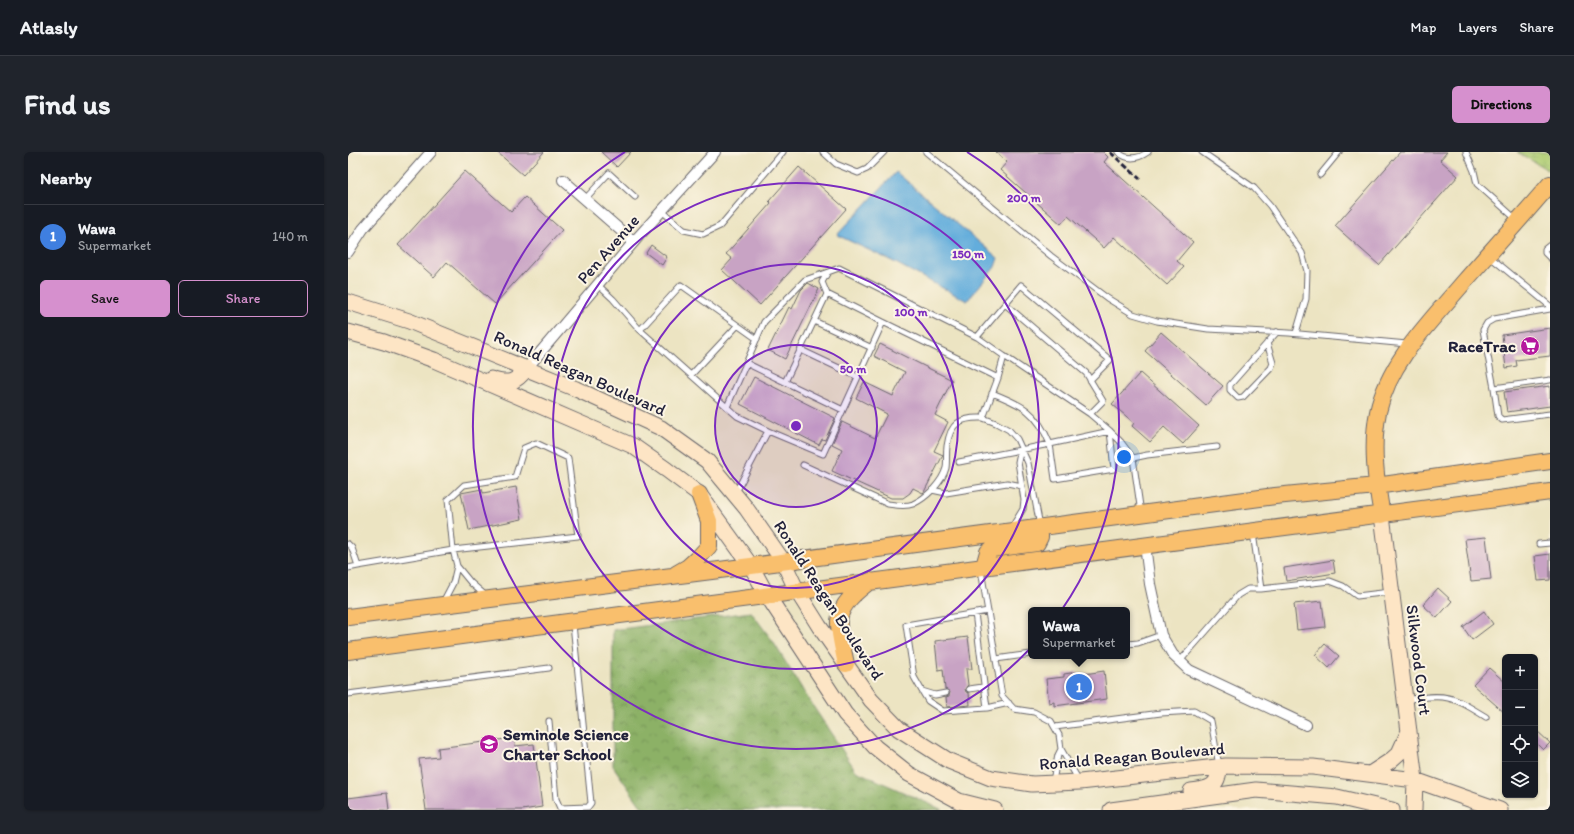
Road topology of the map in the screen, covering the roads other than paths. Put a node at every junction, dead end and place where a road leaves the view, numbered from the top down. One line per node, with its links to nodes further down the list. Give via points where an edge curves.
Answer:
1 (431, 152): 21 (street, via 363,229)
2 (715, 152): 17 (street, Pen Avenue)
3 (783, 152): 17 (lane, via 720,226 703,234 684,230)
4 (823, 152): 5 (lane, via 836,164 858,173 867,169)
5 (884, 152)
6 (926, 152): 35 (lane, via 1051,256 1133,314 1157,321 1208,329)
7 (1118, 152): 8 (lane, via 1132,159 1140,158)
8 (1148, 152)
9 (1202, 152): 36 (lane, via 1254,188 1270,206 1302,253 1307,270 1306,299)
10 (1339, 152): 12 (lane)
11 (1466, 152): 18 (lane, via 1477,184)
12 (1320, 175)
13 (563, 180): 16 (street)
14 (1550, 184): 18 (main road)
15 (635, 197): 16 (lane, via 609,173)
16 (585, 199): 19 (street)
17 (662, 211): 19 (street, Pen Avenue)
18 (1518, 221): 22 (main road)
19 (634, 242): 25 (street, Pen Avenue)
20 (1550, 245): 23 (lane, via 1545,253)
21 (348, 252)
22 (1488, 255): 29 (lane); 40 (main road)
23 (1550, 258)
24 (828, 272): 26 (lane, via 822,282); 37 (lane, via 839,268); 38 (lane, via 805,280 764,322)
25 (598, 285): 33 (lane); 46 (street, Pen Avenue)
26 (827, 294): 30 (lane); 31 (lane)
27 (348, 302): 46 (main road, Ronald Reagan Boulevard, via 409,321)
28 (1005, 304): 37 (lane); 50 (lane, via 1086,373); 50 (lane, via 1021,285 1110,360)
29 (1550, 307): 53 (lane, via 1494,319 1487,323 1483,330)
30 (814, 321): 41 (lane); 42 (lane)
31 (883, 322): 41 (lane); 49 (lane)
32 (738, 326): 33 (lane, via 681,285); 38 (lane); 47 (lane)
33 (640, 330): 47 (lane)
34 (348, 332): 44 (main road)
35 (1277, 332): 36 (lane); 39 (lane)
36 (1296, 333): 40 (lane)
37 (977, 337): 43 (lane)
38 (757, 339): 45 (lane)
39 (1268, 343): 39 (lane, via 1273,363 1271,368 1243,397 1238,398 1230,390 1230,385)
40 (1412, 344): 70 (main road, via 1388,382 1378,413 1375,443)
41 (872, 348): 48 (lane)
42 (800, 350): 48 (lane); 52 (lane)
43 (1004, 356): 49 (lane); 57 (lane)
44 (434, 360): 46 (main road, via 456,364 503,383 513,381); 73 (main road, via 633,446)
45 (746, 363): 52 (lane); 55 (lane)
46 (527, 368): 74 (main road, Ronald Reagan Boulevard, via 661,428 707,461)
47 (690, 375): 55 (lane)
48 (858, 377): 56 (lane)
49 (998, 378): 54 (lane)
50 (1090, 380): 57 (lane, via 1103,401)
51 (1550, 380): 53 (lane)
52 (785, 382): 56 (lane)
53 (1494, 388): 58 (lane, via 1498,416 1502,420)
54 (992, 393): 59 (lane); 62 (lane, via 1020,405 1034,416)
55 (727, 407): 60 (lane, via 737,416)
56 (844, 410): 60 (lane, via 823,454)
57 (1090, 414): 61 (lane)
58 (1550, 414)
59 (982, 418): 64 (lane, via 1009,430); 71 (lane, via 962,419 951,431 947,445 946,469)
60 (768, 431): 74 (lane)
61 (1110, 431): 62 (lane); 62 (lane, via 1114,469 1055,479); 65 (lane)
62 (1050, 444): 64 (lane)
63 (1217, 447): 65 (lane)
64 (1022, 450): 67 (lane); 69 (lane, via 1018,462); 77 (lane, via 1028,462)
65 (1133, 458): 75 (lane)
66 (1550, 461): 70 (main road)
67 (959, 462)
68 (803, 466): 71 (lane, via 888,504 912,504)
69 (1022, 486): 71 (lane, via 1007,483 946,493); 78 (lane, via 1023,509)
70 (1376, 486): 75 (main road, via 1275,496); 76 (main road)
71 (932, 490)
72 (1550, 493): 76 (main road)
73 (699, 494): 88 (main road); 91 (main road, via 709,521 709,546 700,557)
74 (735, 494): 85 (main road, Ronald Reagan Boulevard)
75 (1141, 514): 77 (main road)
76 (1382, 515): 79 (main road); 95 (main road, Silkwood Court)
77 (1040, 527): 78 (main road); 89 (main road, via 1037,543 992,549)
78 (1010, 531): 85 (main road)
79 (1253, 532): 83 (main road); 93 (lane)
80 (1550, 542): 82 (lane)
81 (348, 544): 86 (lane)
82 (1539, 544)
83 (1145, 546): 89 (main road); 103 (street)
84 (453, 550): 84 (lane, via 578,536 568,458 536,443 524,448 515,476 464,485 448,500); 86 (lane); 87 (lane)
85 (783, 561): 88 (main road); 94 (main road, Ronald Reagan Boulevard)
86 (358, 566): 90 (lane)
87 (457, 566): 97 (lane, via 471,583); 98 (lane, via 453,583)
88 (751, 566): 91 (main road); 96 (main road)
89 (982, 566): 92 (main road); 99 (lane)
90 (348, 568)
91 (674, 576): 97 (main road)
92 (870, 581): 94 (main road); 109 (main road, via 849,599 838,621)
93 (1261, 589): 95 (lane, via 1330,581 1343,586 1356,596); 108 (lane, via 1248,588 1238,595)
94 (798, 591): 96 (main road); 109 (main road, Ronald Reagan Boulevard)
95 (1391, 592): 116 (main road, Silkwood Court)
96 (767, 595): 102 (main road); 131 (main road, via 846,714 875,747 909,774 953,798)
97 (490, 599): 98 (main road)
98 (442, 605): 101 (main road)
99 (988, 611): 100 (lane); 107 (lane)
100 (974, 613): 111 (lane); 113 (lane, via 906,625 914,677)
101 (348, 617)
102 (572, 620): 105 (main road); 120 (lane, via 591,804 588,807 560,808 556,799)
103 (1161, 635): 104 (lane); 108 (street, via 1173,656)
104 (1130, 644)
105 (348, 650)
106 (1028, 654): 107 (lane)
107 (996, 659): 117 (lane, via 1002,696)
108 (1180, 661): 121 (street, via 1189,670)
109 (846, 664): 129 (main road, Ronald Reagan Boulevard, via 871,700 900,729 949,761 991,778)
110 (549, 668): 115 (lane)
111 (983, 688): 112 (lane); 118 (lane)
112 (968, 689)
113 (922, 691): 114 (lane, via 935,695); 118 (lane, via 928,701 943,711)
114 (946, 693)
115 (348, 694)
116 (1405, 700): 119 (lane, via 1444,696 1463,703); 123 (main road, Silkwood Court)
117 (1009, 703): 118 (lane); 122 (lane, via 1014,709 1034,712 1052,721)
118 (987, 708)
119 (1486, 717)
120 (549, 721)
121 (1306, 725)
122 (1055, 728): 124 (lane); 125 (lane, via 1161,713 1194,711 1211,721)
123 (1409, 731): 126 (main road, via 1399,752 1390,762); 127 (main road, Silkwood Court)
124 (1061, 749): 128 (lane); 129 (lane)
125 (1219, 767): 126 (main road, Ronald Reagan Boulevard, via 1313,767); 128 (main road, Ronald Reagan Boulevard); 130 (main road, via 1218,779 1206,788 1155,798)
126 (1370, 774): 127 (main road, Ronald Reagan Boulevard)
127 (1415, 780): 134 (main road, Silkwood Court); 135 (main road, Ronald Reagan Boulevard)
128 (1080, 782): 129 (main road, Ronald Reagan Boulevard)
129 (1052, 784)
130 (1131, 807): 132 (main road); 133 (main road, via 1256,790 1337,797)
131 (995, 810)
132 (1111, 810)
133 (1392, 810)
134 (1414, 810)
135 (1500, 810)

